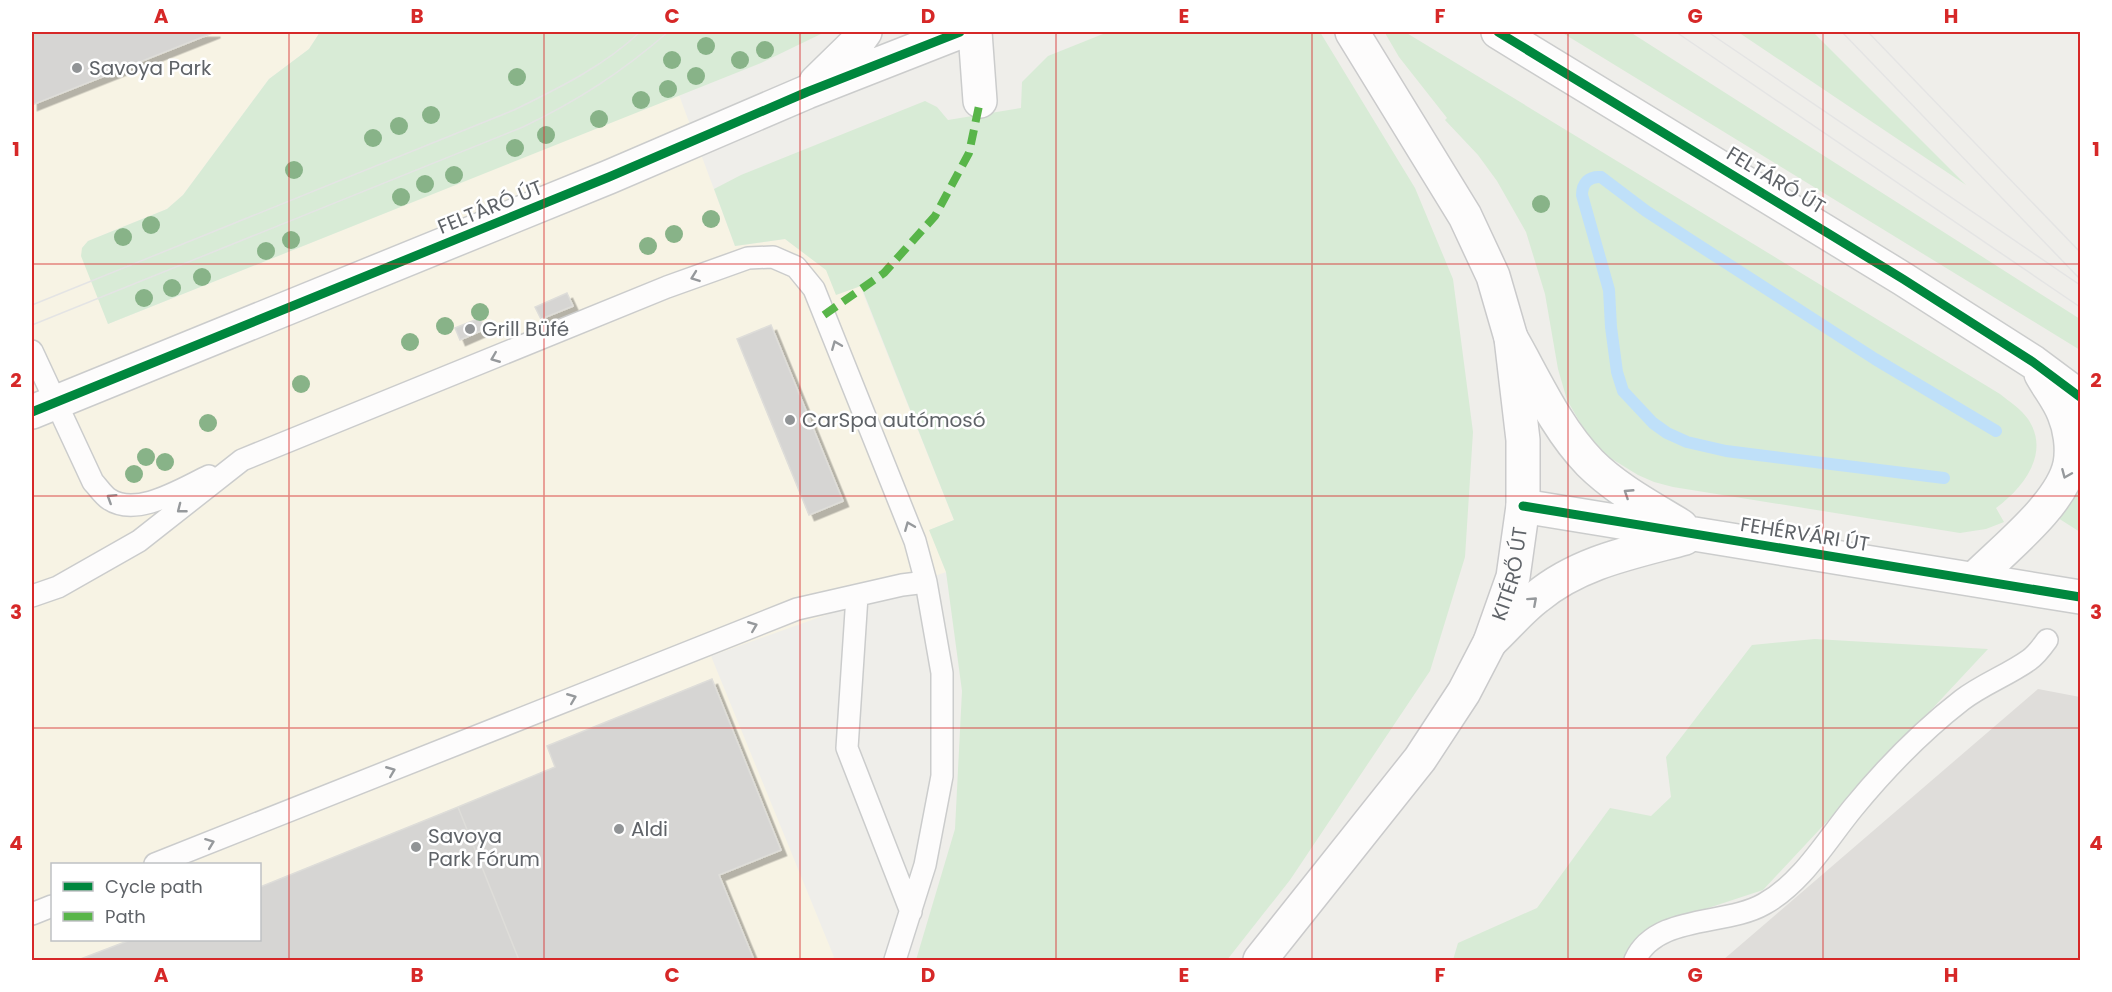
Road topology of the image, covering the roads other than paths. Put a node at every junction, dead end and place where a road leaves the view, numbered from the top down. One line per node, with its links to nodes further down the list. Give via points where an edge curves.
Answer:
1 (865, 32): 6 (street)
2 (960, 32): 6 (street, FELTÁRÓ ÚT)
3 (975, 32): 7 (street)
4 (1352, 32): 8 (street, KITÉRŐ ÚT, via 1465,216 1493,276)
5 (1498, 32): 10 (street, FELTÁRÓ ÚT)
6 (807, 92): 13 (street, FELTÁRÓ ÚT)
7 (980, 101)
8 (1511, 338): 15 (street, KITÉRŐ ÚT, via 1523,440); 16 (street, one-way to 8, via 1620,488 1591,463 1565,433)
9 (32, 351): 13 (lane)
10 (2033, 362): 11 (street, FELTÁRÓ ÚT); 12 (street, FELTÁRÓ ÚT); 17 (street, FELTÁRÓ ÚT, one-way to 17, via 2064,412 2070,464 2057,495)
11 (2080, 385)
12 (2080, 397)
13 (43, 408): 14 (lane, one-way to 13, via 159,500 129,506 109,499 93,482)
14 (242, 460): 18 (lane, one-way to 14, via 915,541 813,289 796,267 773,257 748,258 667,287); 19 (lane, one-way to 19, via 139,541 58,587)
15 (1523, 506): 16 (street, FEHÉRVÁRI ÚT); 23 (street, KITÉRŐ ÚT, via 1513,577)
16 (1695, 535): 17 (street, FEHÉRVÁRI ÚT); 23 (street, one-way to 16, via 1537,597 1566,578 1605,559)
17 (1974, 579): 21 (street, FEHÉRVÁRI ÚT)
18 (926, 582): 20 (lane); 26 (lane, via 942,673 942,776 925,865)
19 (32, 596)
20 (856, 596): 24 (lane, one-way to 20, via 796,609); 26 (lane, via 846,748)
21 (2080, 597)
22 (2047, 640): 30 (lane, via 2031,659 1963,699 1925,732 1878,778 1804,871 1774,897 1740,915 1662,933)
23 (1490, 642): 29 (street, KITÉRŐ ÚT, via 1464,692 1420,759)
24 (158, 863)
25 (51, 906): 27 (lane)
26 (911, 912): 28 (lane)
27 (32, 914)
28 (895, 960)
29 (1260, 960)
30 (1635, 960)

